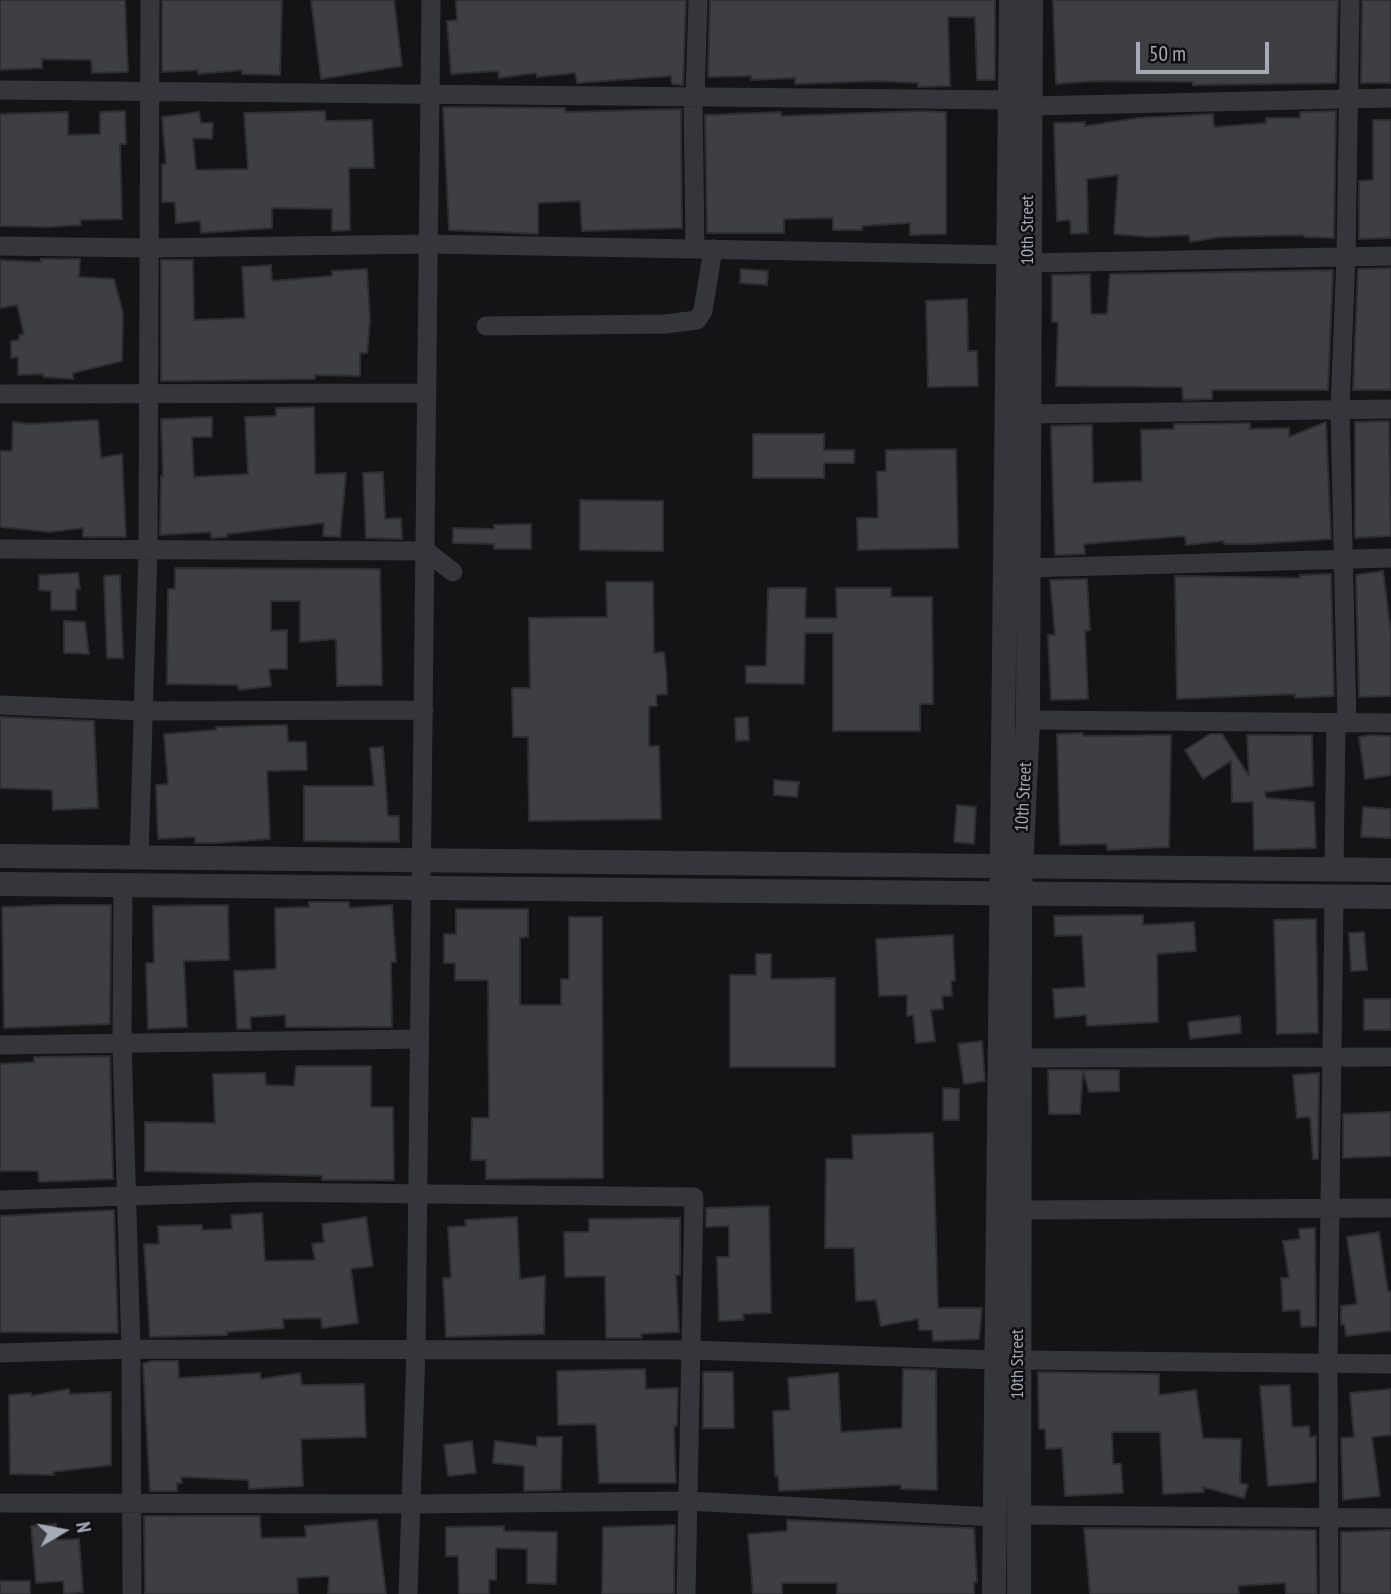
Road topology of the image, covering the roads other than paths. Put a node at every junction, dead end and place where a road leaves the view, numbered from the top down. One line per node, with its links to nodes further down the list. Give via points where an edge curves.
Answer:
1 (150, 0): 8 (street)
2 (431, 0): 9 (street)
3 (698, 0): 10 (street)
4 (1011, 0): 13 (street, 10th Street)
5 (1031, 0): 13 (street, 10th Street)
6 (1350, 0): 11 (street)
7 (0, 90): 8 (street)
8 (150, 91): 9 (street); 16 (street)
9 (430, 96): 10 (street); 14 (street)
10 (694, 98): 13 (street); 17 (street)
11 (1347, 98): 12 (street); 13 (street); 18 (street)
12 (1391, 98)
13 (1020, 103): 20 (street, 10th Street)
14 (428, 244): 16 (street); 17 (street); 23 (street)
15 (0, 246): 16 (street)
16 (149, 248): 22 (street)
17 (704, 249): 20 (street); 21 (street, via 702,311 697,320)
18 (1346, 256): 19 (street); 20 (street); 25 (street)
19 (1391, 256)
20 (1019, 259): 27 (street, 10th Street); 44 (street, 10th Street)
21 (486, 327)
22 (149, 393): 23 (street); 24 (street); 29 (street)
23 (427, 393): 30 (street)
24 (0, 394)
25 (1340, 409): 26 (street); 27 (street); 32 (street)
26 (1391, 409)
27 (1028, 414): 33 (street, 10th Street)
28 (0, 549): 29 (street)
29 (149, 550): 30 (street); 36 (street)
30 (426, 551): 34 (street); 37 (street)
31 (1391, 558): 32 (street)
32 (1342, 559): 33 (street); 39 (street)
33 (1026, 568): 38 (street, 10th Street)
34 (453, 572)
35 (0, 705): 36 (street)
36 (144, 710): 37 (street); 42 (street)
37 (424, 710): 43 (street)
38 (1028, 720): 39 (street); 44 (street, 10th Street)
39 (1342, 723): 40 (street); 45 (street)
40 (1391, 723)
41 (0, 856): 42 (street)
42 (139, 858): 43 (street)
43 (422, 860): 44 (street); 49 (street)
44 (1011, 867): 45 (street); 50 (street, 10th Street)
45 (1334, 869): 46 (street)
46 (1391, 870)
47 (0, 884): 48 (street)
48 (123, 886): 49 (street); 54 (street)
49 (422, 889): 50 (street); 53 (street)
50 (1010, 894): 51 (street); 57 (street, 10th Street); 69 (street, 10th Street)
51 (1334, 897): 52 (street); 58 (street)
52 (1391, 897)
53 (420, 1039): 54 (street); 59 (street)
54 (122, 1043): 55 (street); 60 (street)
55 (0, 1045)
56 (1391, 1057): 58 (street)
57 (1021, 1058): 58 (street); 64 (street, 10th Street)
58 (1332, 1058): 63 (street)
59 (418, 1192): 60 (street); 66 (street); 67 (street, via 694,1197)
60 (126, 1196): 61 (street); 65 (street)
61 (0, 1200)
62 (1391, 1208): 63 (street)
63 (1331, 1209): 64 (street); 70 (street)
64 (1020, 1210): 69 (street, 10th Street)
65 (131, 1349): 66 (street); 68 (street); 74 (street)
66 (416, 1350): 67 (street); 75 (street)
67 (689, 1350): 69 (street); 72 (street)
68 (0, 1353)
69 (1007, 1360): 70 (street); 76 (street, 10th Street)
70 (1328, 1364): 71 (street); 77 (street)
71 (1391, 1364)
72 (687, 1501): 75 (street); 76 (street); 81 (street)
73 (0, 1503): 74 (street)
74 (132, 1504): 75 (street); 79 (street)
75 (412, 1504): 80 (street)
76 (1007, 1516): 77 (street); 82 (street, 10th Street); 83 (street, 10th Street)
77 (1331, 1518): 78 (street); 84 (street)
78 (1391, 1518)
79 (132, 1594)
80 (408, 1594)
81 (687, 1594)
82 (994, 1594)
83 (1018, 1594)
84 (1329, 1594)

